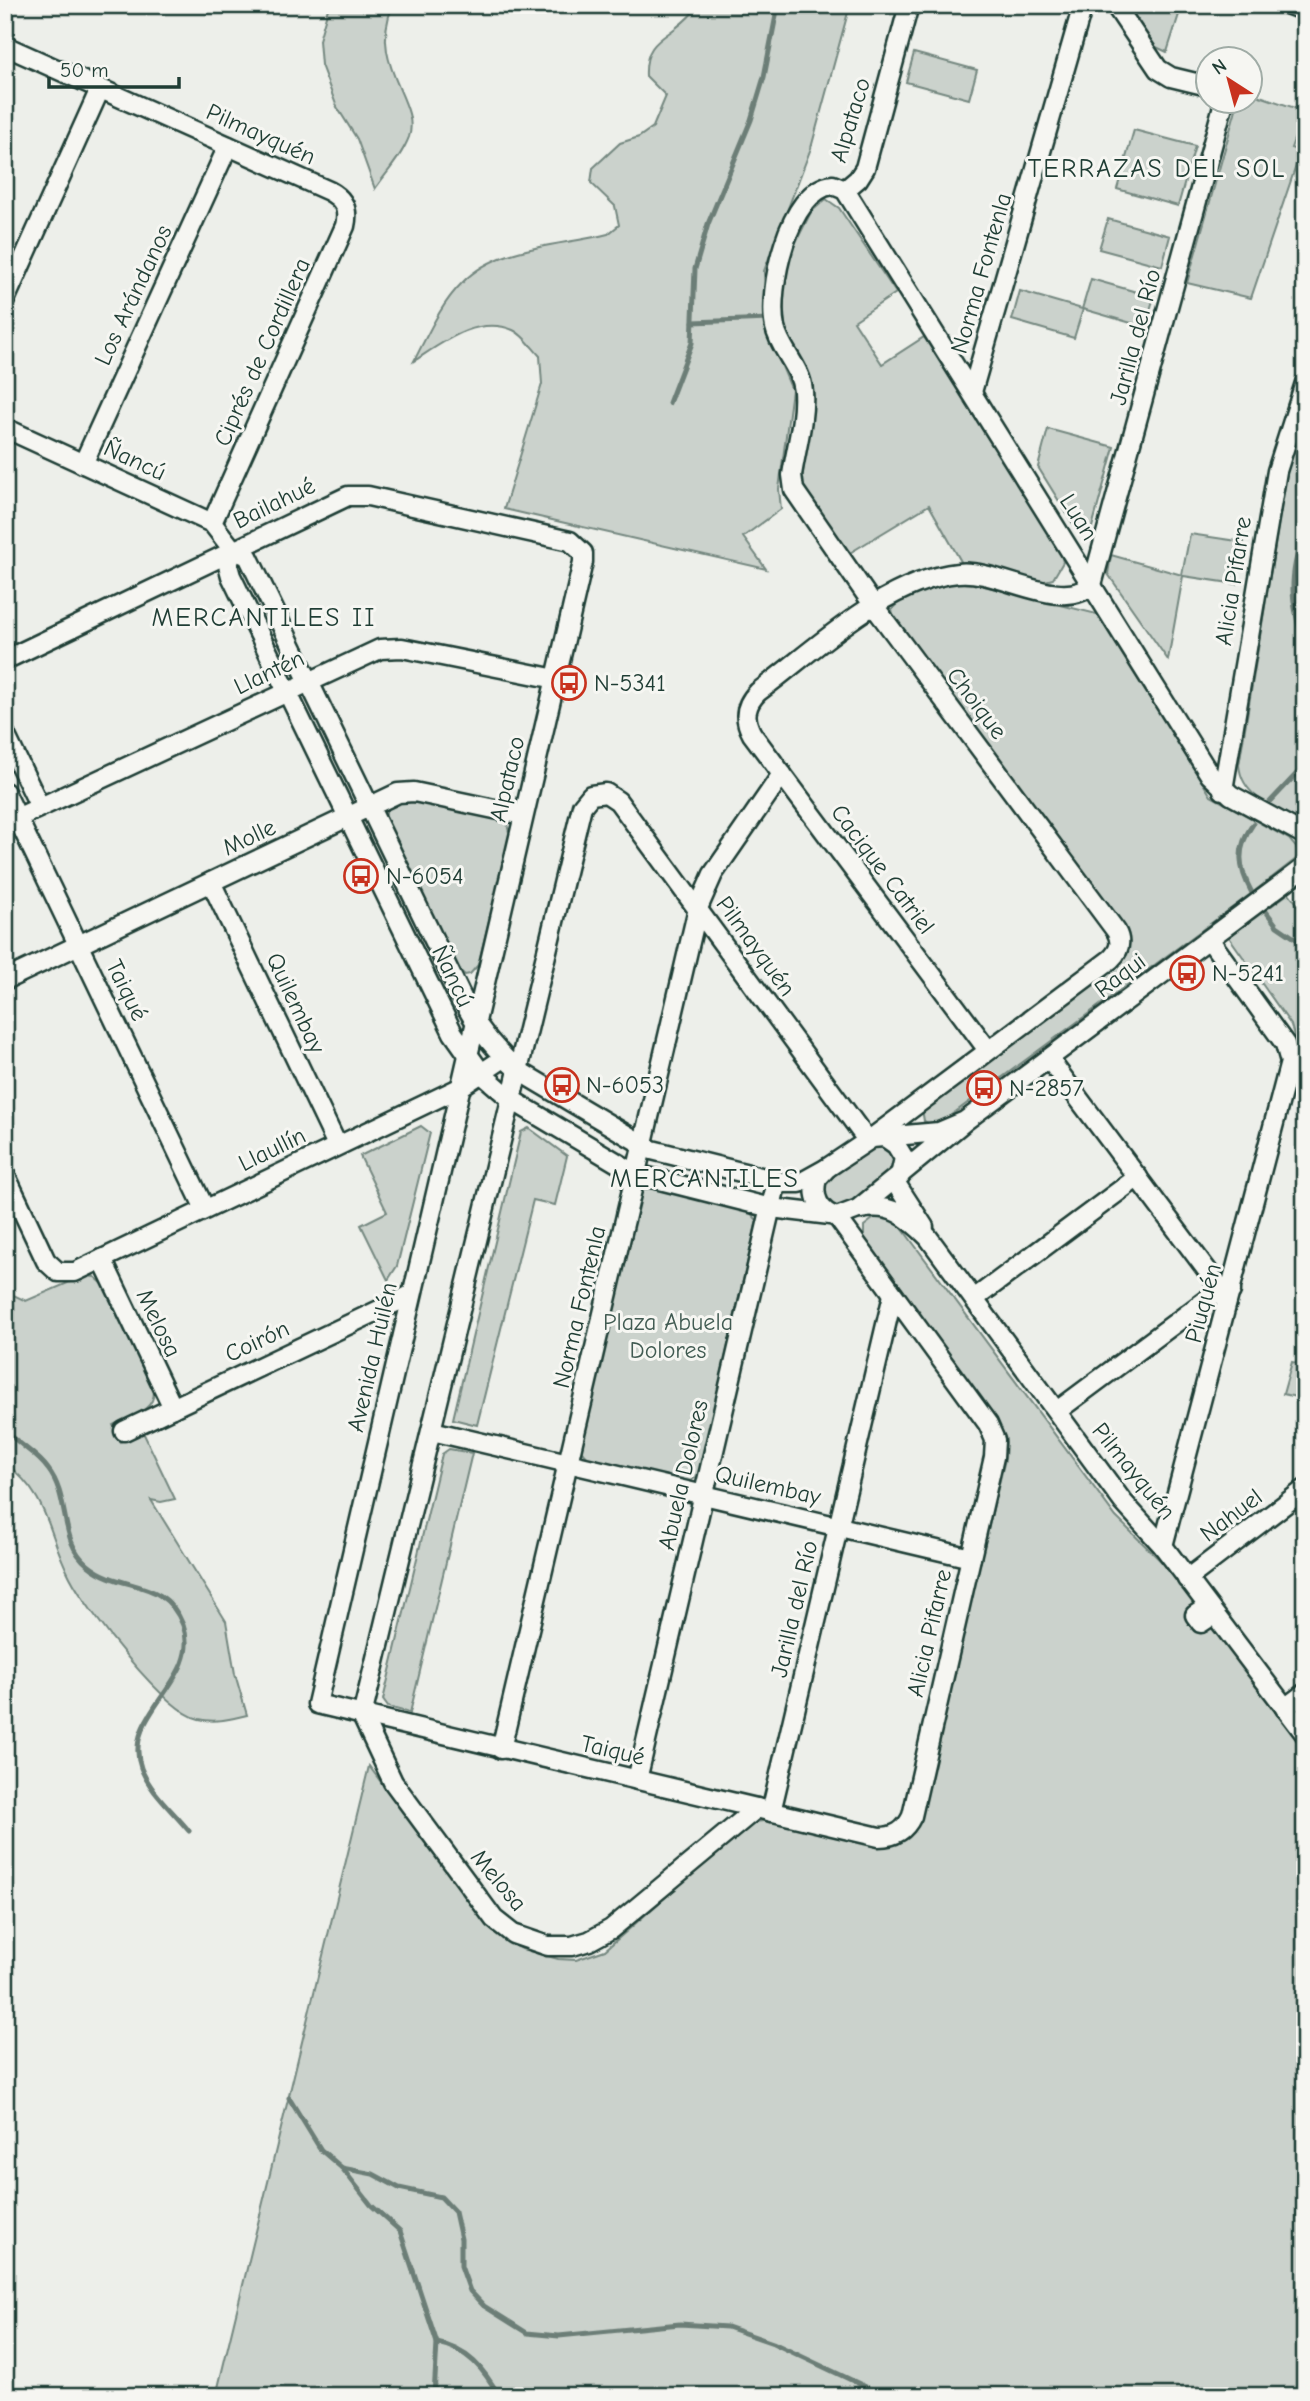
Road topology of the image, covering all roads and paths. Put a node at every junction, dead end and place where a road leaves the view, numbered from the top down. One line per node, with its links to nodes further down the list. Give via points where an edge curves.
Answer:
1 (909, 5): 11 (street, Alpataco, via 865,168)
2 (1083, 5): 15 (street, Norma Fontenla)
3 (1115, 5): 7 (street, via 1158,69)
4 (1289, 5): 5 (street)
5 (1305, 11)
6 (5, 46): 8 (street, Pilmayquén)
7 (1194, 82)
8 (100, 89): 10 (street, Pilmayquén); 13 (street)
9 (1220, 116): 22 (street, Jarilla del Río)
10 (228, 146): 12 (street, Pilmayquén); 17 (street, Los Arándanos)
11 (845, 190): 15 (street, Luan); 18 (street, Alpataco, via 827,185 811,196 788,237 774,278 776,328 803,387)
12 (342, 201): 19 (street, Ciprés de Cordillera, via 345,226)
13 (5, 300)
14 (1305, 383): 30 (street, Alicia Pifarre, via 1275,480)
15 (972, 392): 22 (street, Luan)
16 (5, 428): 17 (street, Ñancú)
17 (83, 464): 19 (street, Ñancú)
18 (794, 490): 23 (street, Choique)
19 (212, 523): 21 (street, Ñancú)
20 (581, 549): 21 (street, Bailahué, via 570,541 355,495); 25 (street, Alpataco, via 583,562)
21 (233, 550): 24 (street, Bailahué); 26 (street, Ñancú, via 248,556 254,565); 27 (street, Ñancú, via 229,571)
22 (1093, 585): 23 (street, via 1080,593 1062,594 961,572 898,590); 30 (street, Luan)
23 (874, 606): 29 (street, Cacique Catriel, via 749,702 746,713 752,734); 43 (street, Choique, via 1116,931)
24 (5, 660)
25 (555, 679): 26 (street, Llantén, via 388,648); 34 (street, Alpataco)
26 (310, 680): 27 (street, Llantén); 32 (street, Ñancú)
27 (287, 691): 33 (street, Llantén); 35 (street, Ñancú)
28 (5, 734): 33 (street)
29 (782, 774): 40 (street, Norma Fontenla, via 713,874); 46 (street, Cacique Catriel)
30 (1223, 790): 37 (street, Luan)
31 (5, 792): 36 (street, Taiqué)
32 (370, 806): 34 (street, Molle, via 410,792); 35 (street, Molle); 45 (street, Ñancú)
33 (40, 807): 36 (street, Llantén)
34 (523, 815): 45 (street, Alpataco)
35 (348, 817): 39 (street, Molle); 47 (street, Ñancú)
36 (17, 818): 42 (street, Taiqué)
37 (1305, 835)
38 (1305, 867): 41 (street, Raqui)
39 (211, 881): 42 (street, Molle); 57 (street, Quilembay)
40 (698, 908): 50 (street, Pilmayquén, via 612,795 591,795 582,806); 56 (street, Pilmayquén); 58 (street, Norma Fontenla)
41 (1209, 939): 49 (street, Raqui); 52 (street, via 1289,1049)
42 (78, 945): 44 (street, Molle); 66 (street, Taiqué)
43 (1120, 946): 46 (street, Raqui, via 1111,959)
44 (5, 980)
45 (474, 1021): 47 (street, Avenida Huilén); 48 (street, Ñancú)
46 (988, 1050): 56 (street, Raqui)
47 (467, 1054): 51 (street, Ñancú); 53 (street, Avenida Huilén)
48 (504, 1058): 50 (street, Ñancú); 51 (street, Llaullín)
49 (1049, 1059): 55 (street, Raqui); 62 (street)
50 (519, 1071): 54 (street); 58 (street, Ñancú)
51 (482, 1074): 53 (street, Llaullín); 54 (street, Ñancú)
52 (1297, 1074): 71 (street, Piuquén)
53 (459, 1088): 57 (street, Llaullín); 73 (street, Avenida Huilén)
54 (512, 1100): 61 (street, Ñancú); 78 (street)
55 (965, 1121): 56 (street, Raqui, via 939,1132); 63 (street, Raqui)
56 (875, 1139): 59 (street, Raqui); 63 (street, via 896,1145 904,1158)
57 (337, 1145): 66 (street, Llaullín)
58 (642, 1146): 61 (street, Norma Fontenla); 64 (street, Ñancú)
59 (827, 1168): 64 (street, Ñancú, via 800,1182); 68 (street, via 817,1179 815,1193 820,1206)
60 (5, 1174): 70 (street, Llaullín, via 46,1261 58,1272 75,1272)
61 (636, 1174): 65 (street, Ñancú); 79 (street, Norma Fontenla)
62 (1138, 1177): 71 (street); 74 (street)
63 (897, 1179): 67 (street, Raqui); 69 (street, Pilmayquén)
64 (777, 1181): 65 (street, Abuela Dolores)
65 (771, 1208): 68 (street, Ñancú); 81 (street, Abuela Dolores)
66 (205, 1209): 70 (street, Llaullín)
67 (858, 1209): 68 (street, Raqui); 69 (street, Pilmayquén, via 890,1208)
68 (833, 1216): 72 (street)
69 (928, 1237): 74 (street, Pilmayquén)
70 (102, 1259): 75 (street, Melosa)
71 (1226, 1290): 76 (street); 83 (street, Piuquén)
72 (893, 1295): 82 (street, Jarilla del Río); 84 (street, Alicia Pifarre, via 995,1440)
73 (411, 1296): 75 (street, Coirón); 87 (street, Avenida Huilén)
74 (974, 1299): 76 (street, Pilmayquén)
75 (173, 1408): 77 (street, Coirón)
76 (1057, 1411): 83 (street, Pilmayquén, via 1123,1502)
77 (124, 1431)
78 (432, 1431): 79 (street, Quilembay); 89 (street)
79 (568, 1463): 81 (street, Quilembay); 91 (street, Norma Fontenla)
80 (1305, 1489): 85 (street, Nahuel)
81 (704, 1495): 82 (street, Quilembay); 92 (street, Abuela Dolores)
82 (838, 1527): 84 (street, Quilembay); 93 (street, Jarilla del Río)
83 (1163, 1546): 85 (street, Pilmayquén)
84 (971, 1558): 94 (street, Alicia Pifarre, via 912,1816)
85 (1187, 1579): 88 (street, Pilmayquén)
86 (1305, 1693): 88 (street)
87 (317, 1704): 89 (street, Taiqué)
88 (1285, 1708): 90 (street, Pilmayquén)
89 (362, 1716): 91 (street, Taiqué); 93 (street, Melosa, via 393,1782 494,1919 513,1934 548,1946 580,1944 611,1929)
90 (1305, 1734)
91 (501, 1749): 92 (street, Taiqué)
92 (637, 1780): 93 (street, Taiqué)
93 (764, 1810): 94 (street, Taiqué, via 879,1837)
94 (899, 1833)

